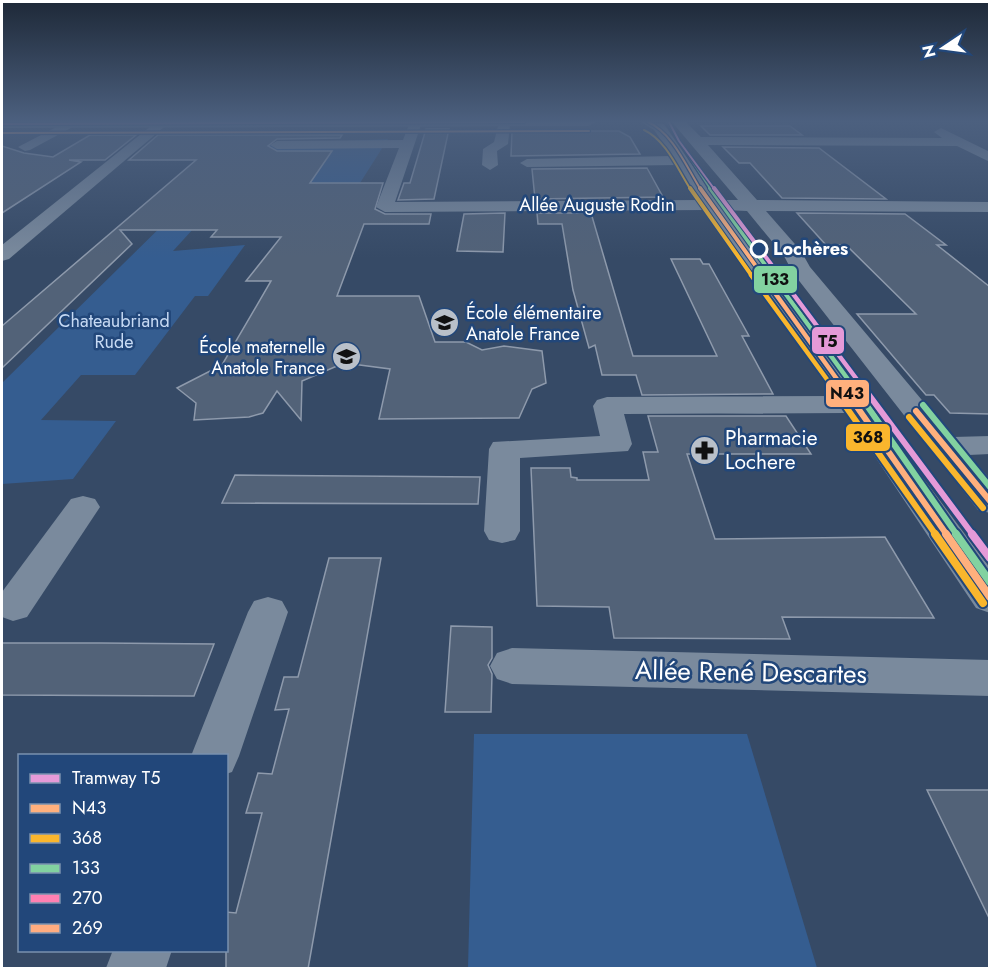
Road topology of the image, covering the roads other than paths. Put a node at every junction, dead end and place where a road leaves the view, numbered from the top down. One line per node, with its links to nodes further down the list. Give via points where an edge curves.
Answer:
1 (109, 167): 8 (street)
2 (400, 167): 5 (street, Allée Auguste Rodin, via 385,207)
3 (696, 167): 5 (street)
4 (708, 167): 6 (street)
5 (711, 205): 6 (street, Allée Auguste Rodin); 9 (street)
6 (751, 205): 7 (street, Allée Auguste Rodin); 11 (street)
7 (990, 207)
8 (2, 255)
9 (855, 404): 14 (street, via 607,406 617,444 504,449); 15 (street)
10 (990, 445): 11 (street)
11 (944, 446): 12 (street)
12 (990, 502)
13 (83, 507): 16 (street)
14 (502, 531)
15 (990, 598)
16 (13, 606)
17 (268, 612): 20 (street)
18 (512, 666): 19 (street, Allée René Descartes)
19 (990, 678)
20 (216, 754)
21 (143, 952): 22 (street)
22 (136, 969)

